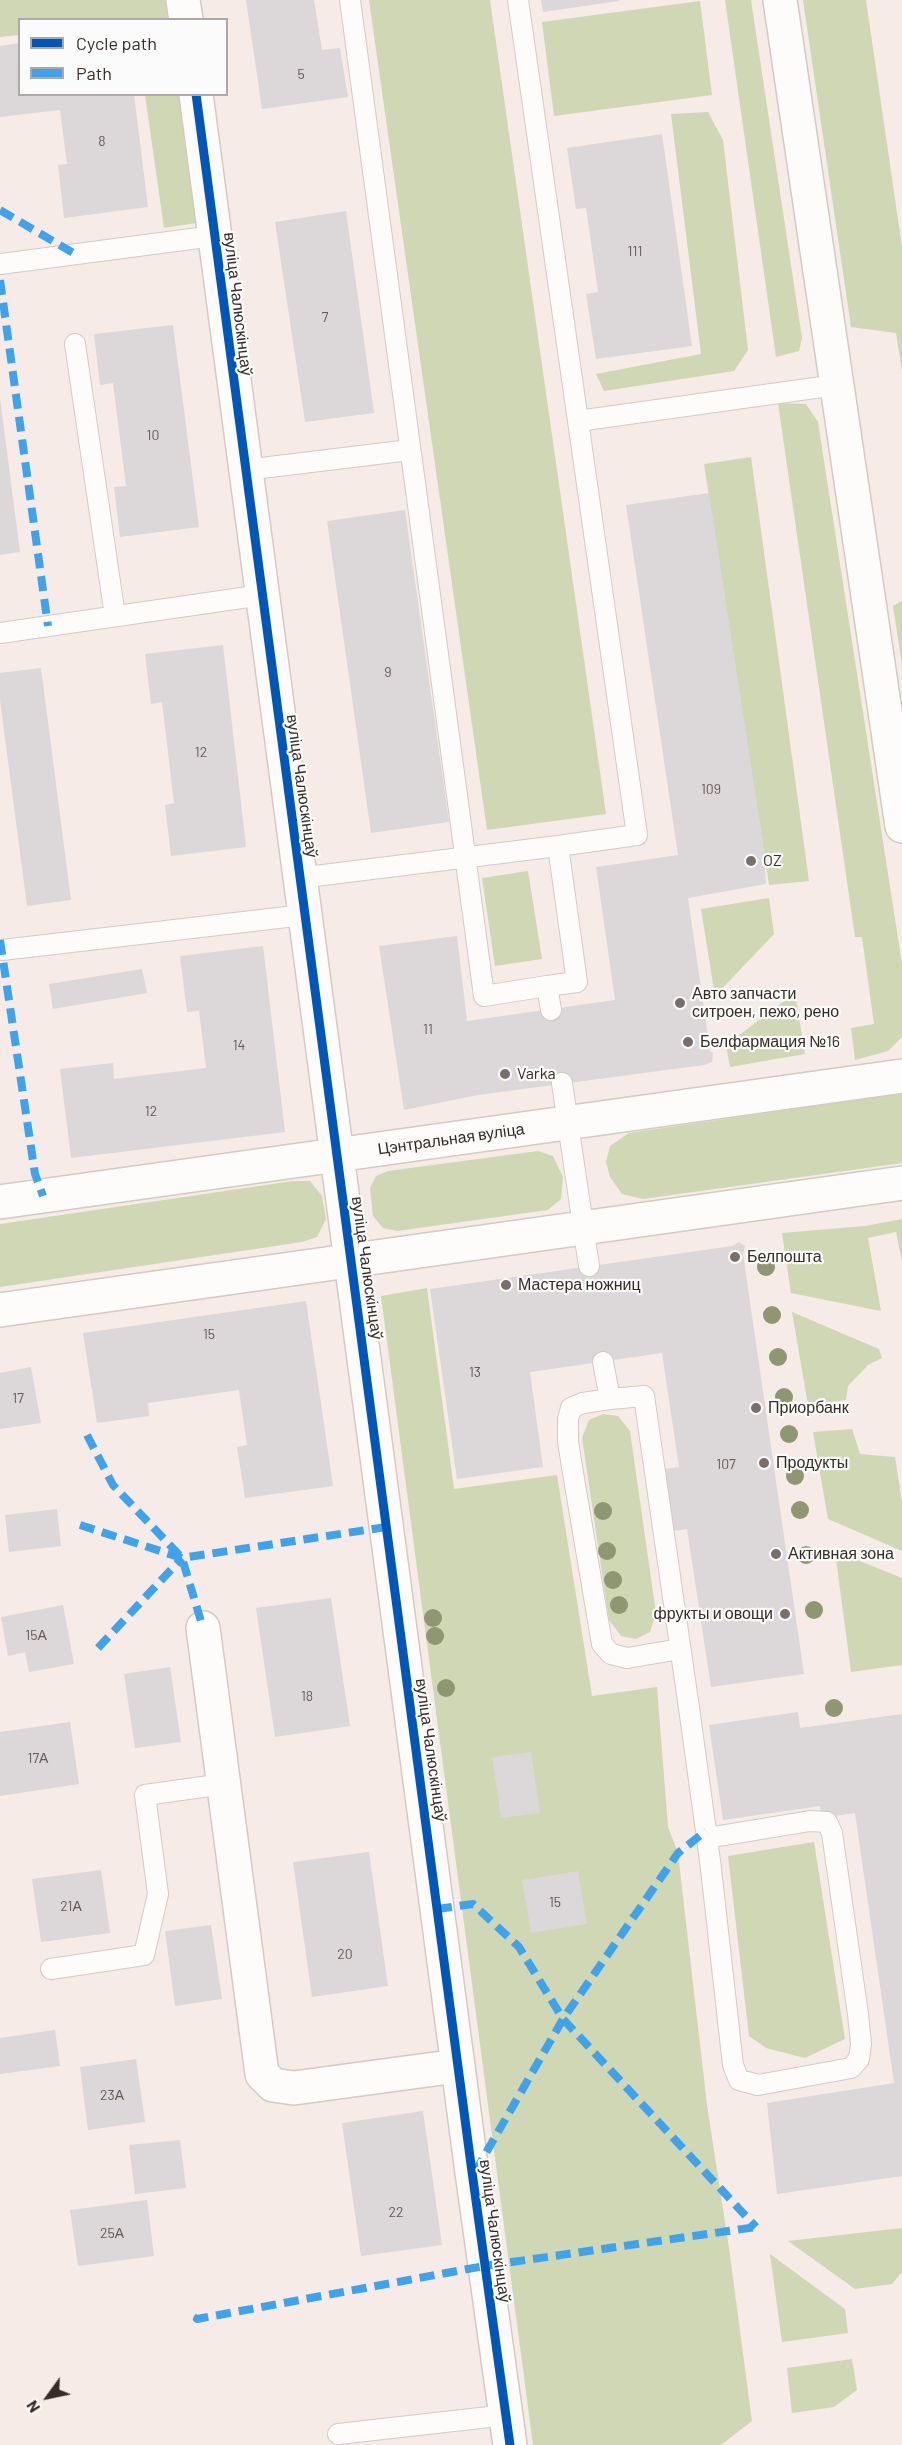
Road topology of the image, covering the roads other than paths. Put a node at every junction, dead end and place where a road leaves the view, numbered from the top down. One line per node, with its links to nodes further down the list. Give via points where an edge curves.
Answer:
1 (183, 0): 5 (street)
2 (350, 0): 12 (lane)
3 (518, 0): 11 (lane)
4 (780, 0): 10 (street)
5 (186, 18)
6 (195, 96): 7 (street, вуліца Чалюскінцаў)
7 (214, 237): 8 (lane); 13 (street, вуліца Чалюскінцаў)
8 (0, 264)
9 (75, 344): 15 (lane)
10 (836, 385): 11 (lane); 17 (street)
11 (578, 421): 18 (lane, via 638,835)
12 (410, 450): 13 (lane); 19 (lane)
13 (245, 470): 14 (street, вуліца Чалюскінцаў)
14 (262, 595): 15 (lane); 20 (street, вуліца Чалюскінцаў)
15 (115, 616): 16 (lane)
16 (0, 633)
17 (902, 826)
18 (558, 846): 19 (lane); 23 (lane, via 577,982)
19 (464, 857): 20 (lane); 23 (lane, via 484,996)
20 (299, 878): 21 (street, вуліца Чалюскінцаў)
21 (304, 915): 22 (lane); 28 (street, вуліца Чалюскінцаў)
22 (2, 950)
23 (547, 987): 24 (lane)
24 (551, 1010)
25 (902, 1076): 27 (street, Цэнтральная вуліца)
26 (562, 1083): 27 (lane)
27 (568, 1122): 28 (street, Цэнтральная вуліца); 31 (lane)
28 (337, 1155): 30 (street, Цэнтральная вуліца); 32 (street, вуліца Чалюскінцаў)
29 (902, 1183): 31 (street)
30 (0, 1202)
31 (583, 1228): 32 (street); 33 (lane)
32 (350, 1260): 34 (street); 42 (street, вуліца Чалюскінцаў)
33 (589, 1266)
34 (0, 1310)
35 (603, 1362): 36 (lane)
36 (610, 1399): 38 (lane, via 644,1396); 38 (lane, via 571,1408 568,1419 570,1458 602,1644 610,1654 627,1658)
37 (203, 1628): 39 (street)
38 (680, 1649): 40 (lane)
39 (224, 1784): 41 (lane, via 145,1795 158,1894 144,1955); 42 (street, via 262,2074 273,2085 294,2088)
40 (706, 1838): 40 (lane, via 733,2065 739,2080 758,2085 851,2068 859,2059 861,2044 832,1833 827,1822 810,1821)
41 (51, 1969)
42 (457, 2066): 43 (street, вуліца Чалюскінцаў)
43 (509, 2430): 44 (lane)
44 (338, 2434)

